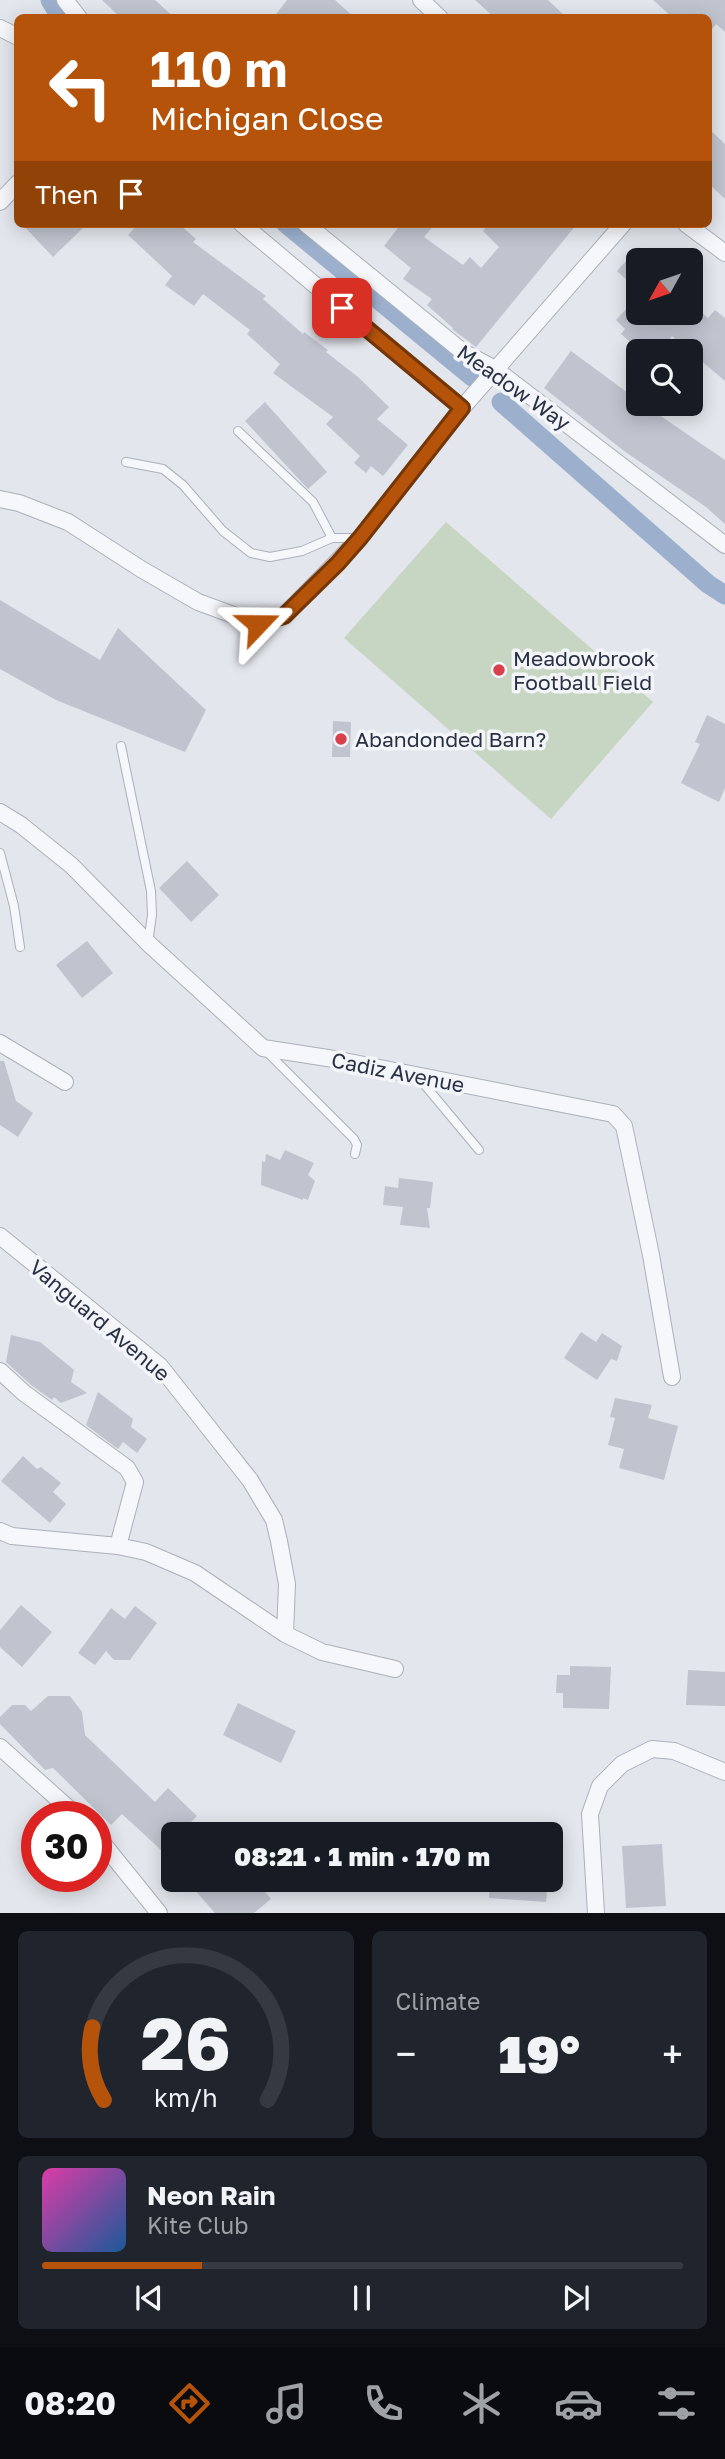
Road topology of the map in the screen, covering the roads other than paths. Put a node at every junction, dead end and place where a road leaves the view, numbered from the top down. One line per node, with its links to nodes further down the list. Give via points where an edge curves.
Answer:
1 (65, 0): 3 (street)
2 (421, 0): 4 (street)
3 (76, 14)
4 (436, 14)
5 (14, 187): 6 (street)
6 (0, 202)
7 (247, 228): 13 (street)
8 (311, 228): 12 (street, Meadow Way, via 463,352)
9 (619, 228): 12 (street)
10 (691, 228): 11 (street)
11 (725, 253)
12 (495, 369): 13 (street); 19 (street, Meadow Way)
13 (462, 408): 18 (street)
14 (238, 431): 17 (lane, via 313,502)
15 (126, 463): 17 (lane, via 163,469 251,553 281,555)
16 (0, 499): 18 (street, via 68,522 198,602 258,624 284,616)
17 (332, 538): 18 (lane)
18 (360, 538)
19 (725, 545)
20 (121, 746): 23 (lane, via 151,891)
21 (0, 812): 23 (street, via 71,865)
22 (0, 853): 24 (lane)
23 (148, 943): 26 (street)
24 (20, 947)
25 (0, 1042): 28 (street)
26 (263, 1048): 27 (street, Cadiz Avenue); 30 (lane, via 354,1139)
27 (416, 1075): 29 (lane); 33 (street, Cadiz Avenue, via 613,1114 624,1126)
28 (65, 1082)
29 (479, 1150)
30 (355, 1154)
31 (0, 1236): 36 (street, Vanguard Avenue, via 160,1366 250,1480 274,1520 279,1541 287,1584)
32 (0, 1371): 35 (street, via 132,1475 135,1482)
33 (673, 1377)
34 (0, 1531): 35 (street)
35 (118, 1546): 36 (street, via 146,1552 195,1573)
36 (285, 1634): 37 (street, via 322,1652)
37 (395, 1669)
38 (0, 1747): 40 (street)
39 (725, 1772): 43 (street, via 674,1751 652,1749 622,1764 600,1786 590,1814)
40 (60, 1801)
41 (112, 1855): 42 (street)
42 (159, 1913)
43 (596, 1913)

